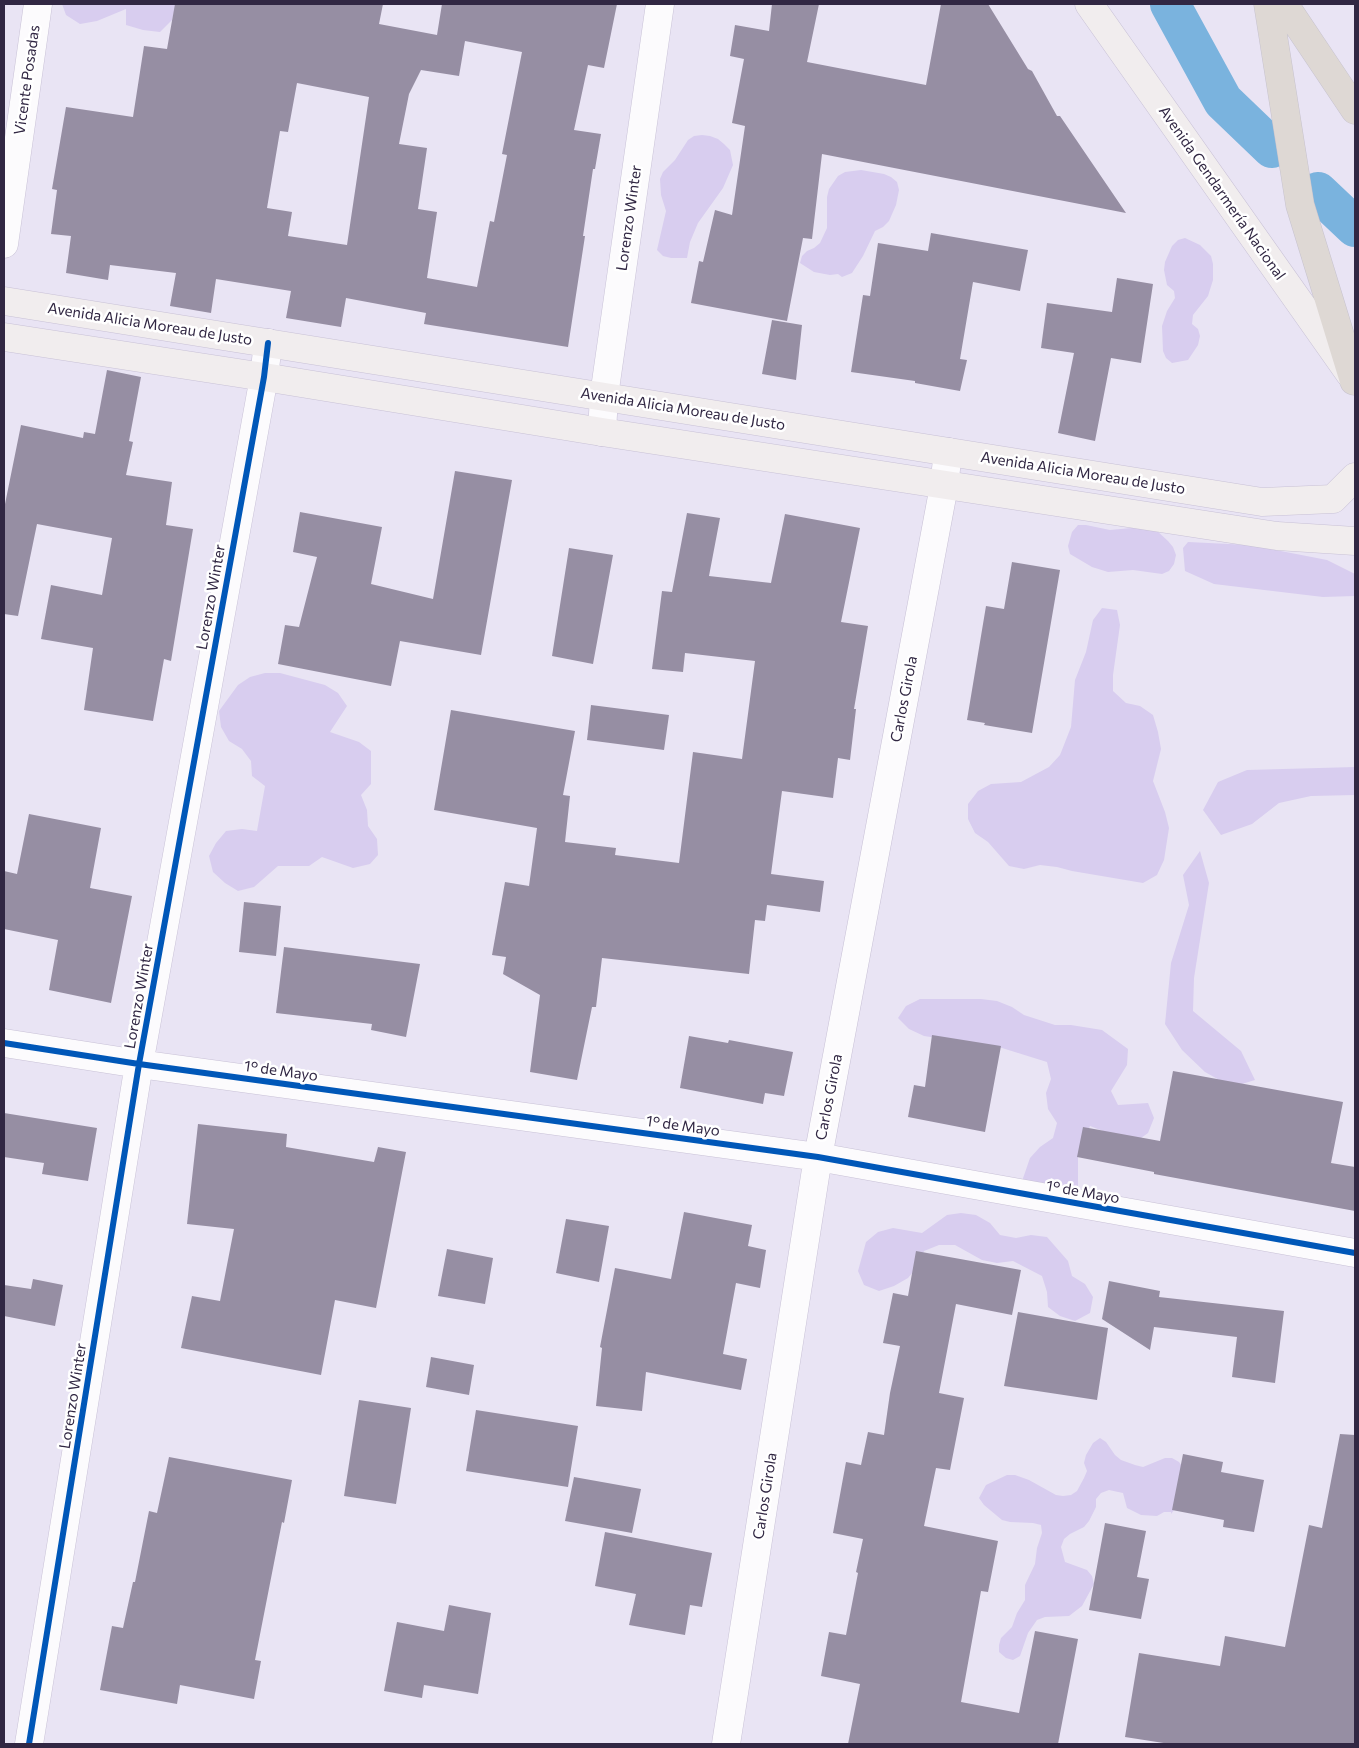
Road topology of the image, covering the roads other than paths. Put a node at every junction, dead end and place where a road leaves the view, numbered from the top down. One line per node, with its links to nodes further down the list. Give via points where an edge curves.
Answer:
1 (38, 4): 7 (street, Vicente Posadas)
2 (660, 4): 13 (street, Lorenzo Winter)
3 (1089, 4): 12 (main road, Avenida Gendarmería Nacional)
4 (1268, 4): 12 (highway, via 1300,205)
5 (1284, 4): 6 (highway)
6 (1355, 110)
7 (4, 244)
8 (4, 301): 10 (main road, Avenida Alicia Moreau de Justo)
9 (4, 337): 11 (main road)
10 (268, 342): 11 (street, Lorenzo Winter); 13 (main road, Avenida Alicia Moreau de Justo)
11 (264, 377): 14 (main road); 20 (street, Lorenzo Winter)
12 (1355, 382)
13 (604, 396): 14 (street, Lorenzo Winter); 15 (main road, Avenida Alicia Moreau de Justo)
14 (602, 432): 17 (main road)
15 (948, 452): 16 (main road, Avenida Alicia Moreau de Justo, via 1262,502 1333,499); 17 (street, Carlos Girola)
16 (1355, 477)
17 (944, 486): 18 (main road, via 1276,536); 21 (street, Carlos Girola)
18 (1355, 541)
19 (4, 1043): 20 (street, 1° de Mayo)
20 (139, 1064): 21 (street, 1° de Mayo); 23 (street, Lorenzo Winter)
21 (818, 1157): 22 (street, 1° de Mayo); 24 (street, Carlos Girola)
22 (1355, 1253)
23 (29, 1744)
24 (726, 1744)

